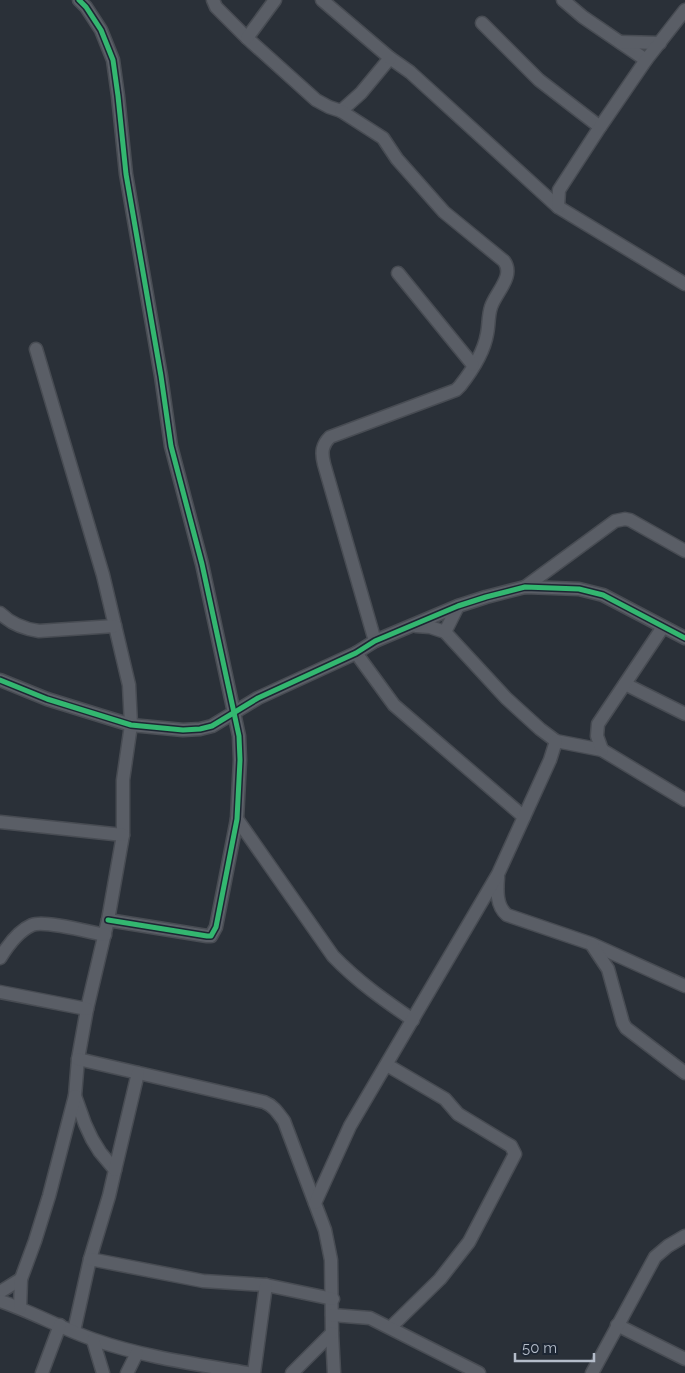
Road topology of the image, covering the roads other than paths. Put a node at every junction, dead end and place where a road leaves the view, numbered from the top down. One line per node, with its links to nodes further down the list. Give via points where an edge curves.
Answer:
1 (80, 0): 35 (street, via 100,30 113,60 126,174 172,446 202,564)
2 (212, 0): 8 (street)
3 (275, 0): 8 (street)
4 (322, 0): 11 (street)
5 (563, 0): 9 (street)
6 (684, 15): 10 (street)
7 (482, 23): 14 (street, via 539,80)
8 (246, 38): 13 (street, via 316,100)
9 (620, 42): 10 (street); 12 (street)
10 (660, 43): 12 (street)
11 (390, 58): 13 (street); 16 (street, via 429,89)
12 (646, 60): 14 (street)
13 (341, 111): 21 (street, via 383,138 444,212 507,265 507,276 491,306 482,350)
14 (600, 127): 15 (street)
15 (559, 190): 16 (street); 17 (street)
16 (544, 196): 17 (street)
17 (558, 207): 19 (street)
18 (398, 273): 21 (street)
19 (685, 284)
20 (36, 349): 26 (street)
21 (473, 365): 31 (street, via 456,390 330,437 323,447 324,464)
22 (685, 551): 23 (street, via 630,520 620,520)
23 (525, 587): 24 (street); 28 (street, via 579,589 602,595)
24 (458, 606): 27 (street); 29 (street)
25 (0, 613): 26 (street, via 14,624 39,631)
26 (115, 626): 37 (street, via 129,686)
27 (414, 626): 29 (street); 31 (street)
28 (663, 628): 30 (street); 34 (street)
29 (445, 632): 38 (street, via 506,698)
30 (685, 638)
31 (376, 641): 32 (street)
32 (356, 653): 35 (street, via 258,698); 41 (street, via 394,705)
33 (0, 680): 37 (street, via 47,699)
34 (625, 684): 36 (street); 39 (street, via 598,724 597,736)
35 (234, 714): 37 (street, via 200,729); 42 (street, via 240,760)
36 (685, 714)
37 (131, 725): 44 (street, via 123,780)
38 (556, 741): 39 (street); 41 (street)
39 (602, 750): 40 (street)
40 (685, 800)
41 (524, 817): 45 (street)
42 (236, 818): 46 (street, via 216,927 211,936); 53 (street, via 333,956 366,987)
43 (0, 822): 44 (street)
44 (122, 835): 46 (street)
45 (498, 874): 48 (street, via 498,897 507,915); 53 (street)
46 (108, 920): 47 (street)
47 (105, 935): 49 (street, via 38,924 15,938); 52 (street)
48 (592, 944): 50 (street); 57 (street, via 608,969 626,1028)
49 (0, 958)
50 (685, 986)
51 (0, 992): 52 (street)
52 (87, 1009): 54 (street)
53 (413, 1020): 55 (street)
54 (78, 1059): 56 (street); 58 (street)
55 (386, 1065): 60 (street, via 350,1126); 72 (street, via 446,1099 458,1114 511,1146 515,1154 469,1242 440,1279)
56 (138, 1073): 59 (street); 60 (street, via 274,1107 284,1121)
57 (685, 1073)
58 (74, 1096): 59 (street, via 92,1139); 63 (street, via 49,1196)
59 (115, 1170): 62 (street)
60 (315, 1203): 66 (street, via 331,1260)
61 (685, 1236): 71 (street, via 655,1257)
62 (90, 1259): 64 (street, via 203,1281); 73 (street)
63 (21, 1279): 65 (street); 68 (street)
64 (266, 1285): 66 (street); 83 (street)
65 (0, 1292)
66 (333, 1299): 69 (street)
67 (0, 1301): 68 (street)
68 (20, 1308): 70 (street)
69 (332, 1314): 72 (street, via 370,1318); 74 (street)
70 (60, 1325): 73 (street); 79 (street)
71 (617, 1325): 77 (street); 87 (street)
72 (391, 1327): 86 (street)
73 (74, 1331): 75 (street)
74 (332, 1333): 84 (street); 85 (street)
75 (93, 1340): 76 (street); 80 (street)
76 (137, 1353): 78 (street); 81 (street)
77 (685, 1358)
78 (183, 1367): 82 (street)
79 (42, 1373)
80 (104, 1373)
81 (127, 1373)
82 (247, 1373)
83 (254, 1373)
84 (292, 1373)
85 (334, 1373)
86 (479, 1373)
87 (592, 1373)

